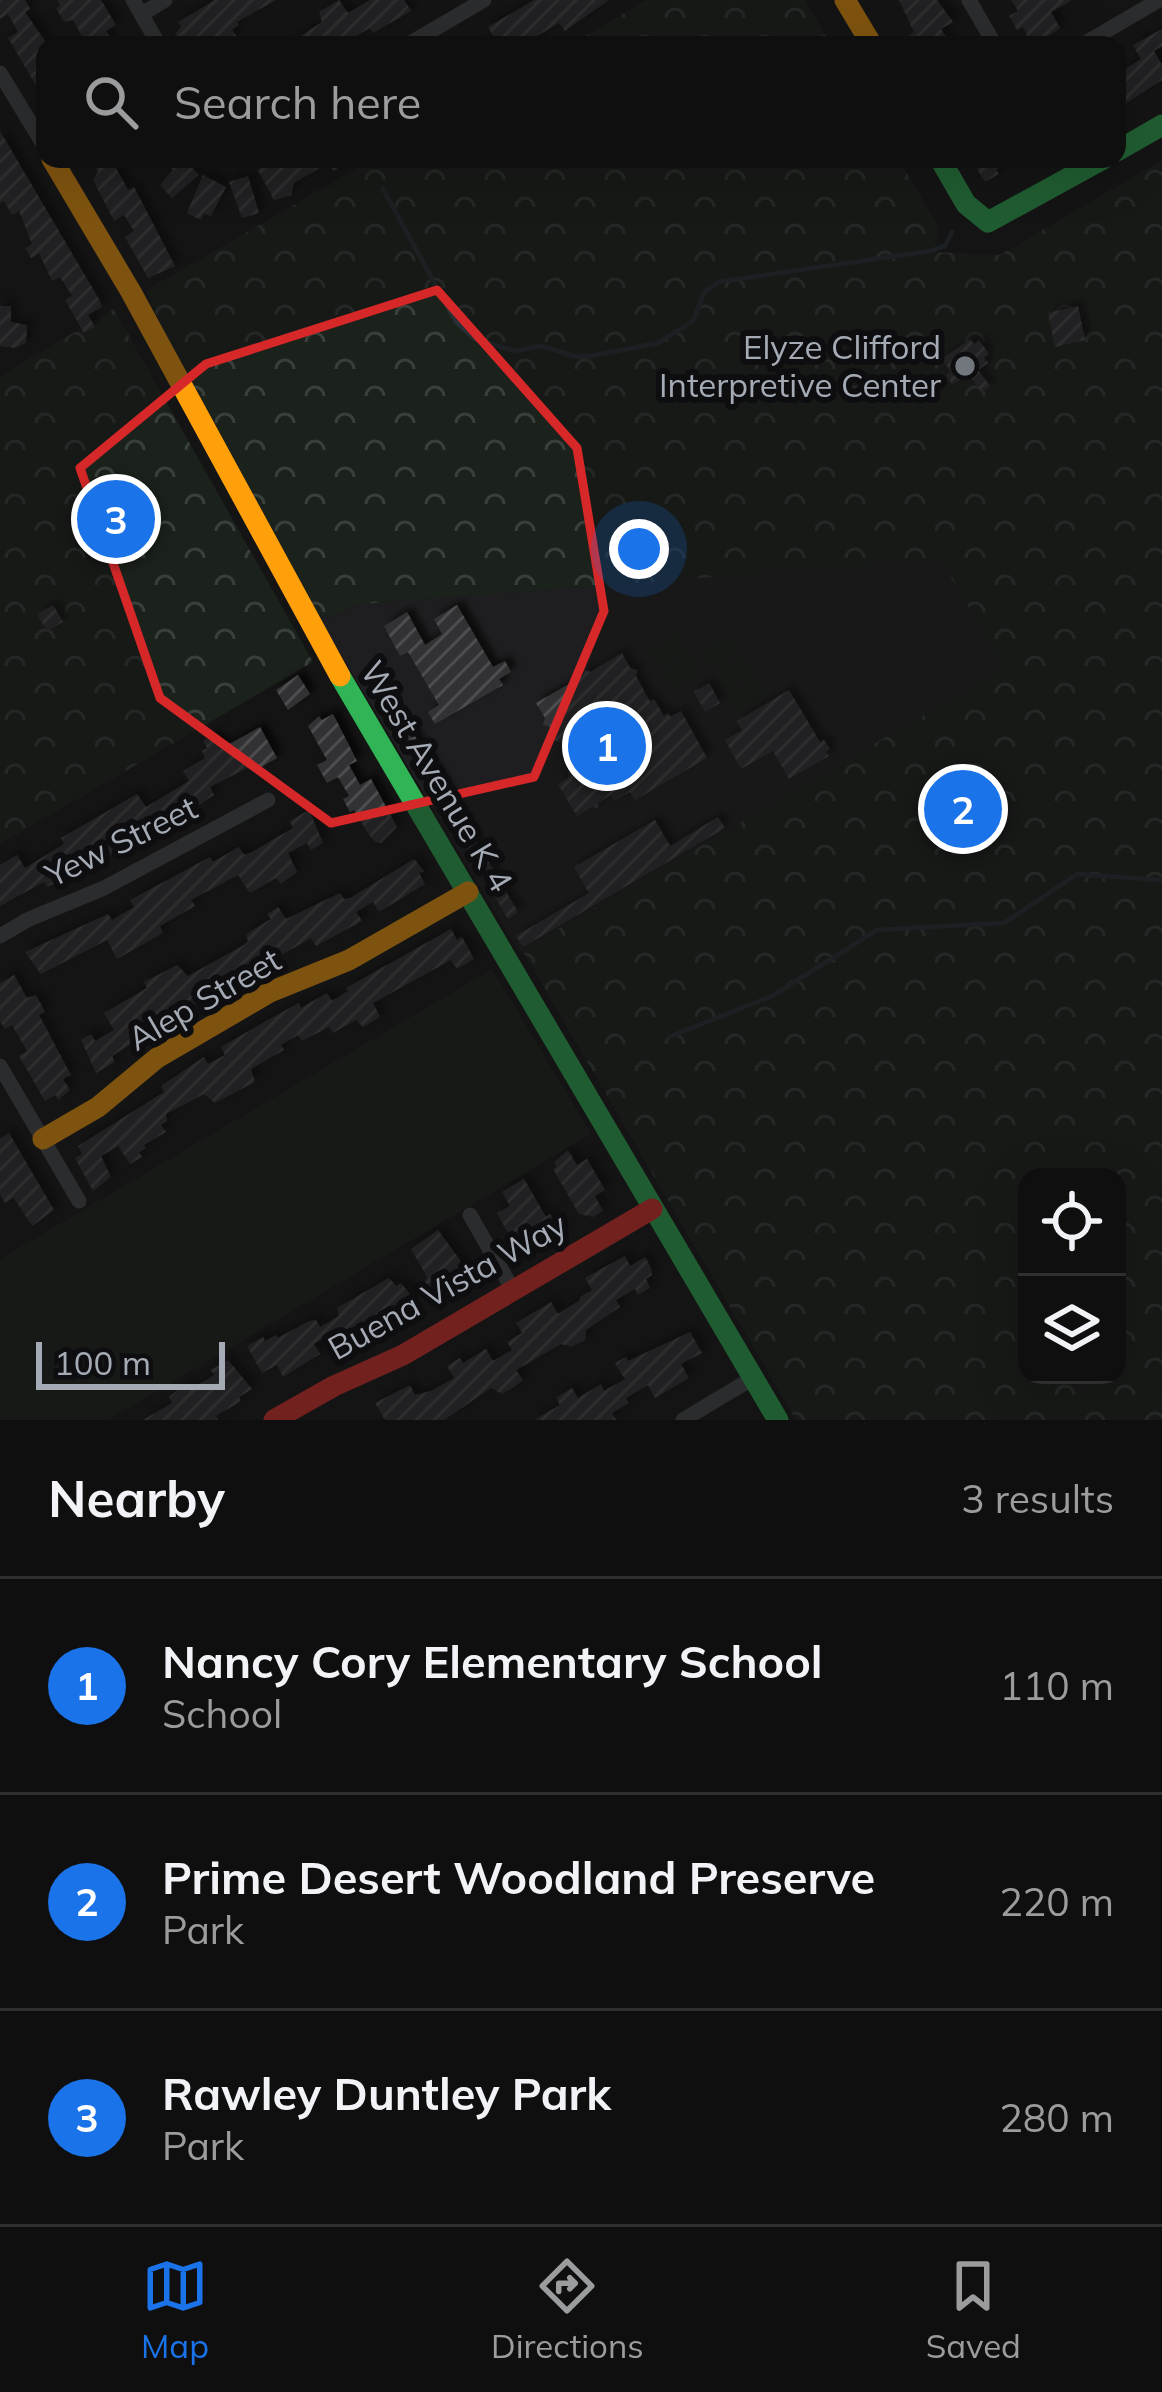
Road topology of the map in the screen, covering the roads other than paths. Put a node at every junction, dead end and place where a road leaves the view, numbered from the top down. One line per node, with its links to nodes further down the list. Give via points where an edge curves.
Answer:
1 (165, 0): 6 (street)
2 (484, 0): 8 (street)
3 (845, 0): 9 (street)
4 (969, 0): 10 (street)
5 (1159, 0): 11 (street)
6 (137, 7): 7 (street)
7 (154, 36)
8 (422, 36)
9 (867, 36)
10 (989, 36)
11 (1097, 36)
12 (0, 73): 14 (street)
13 (1162, 124): 15 (street)
14 (36, 132)
15 (1126, 146)
16 (57, 168): 20 (street, West Avenue K 4)
17 (946, 168): 18 (street, via 978,219 988,222)
18 (1088, 168)
19 (268, 800): 21 (street, Yew Street)
20 (468, 892): 23 (street, Alep Street, via 349,960 270,992); 25 (street, West Avenue K 4)
21 (0, 936)
22 (0, 1066): 23 (street)
23 (43, 1138): 24 (street)
24 (79, 1201)
25 (652, 1209): 27 (street, Buena Vista Way); 28 (street, West Avenue K 4)
26 (470, 1215): 27 (street)
27 (513, 1290): 29 (street, Buena Vista Way)
28 (753, 1378): 30 (street); 31 (street, West Avenue K 4)
29 (274, 1420)
30 (683, 1420)
31 (778, 1420)

